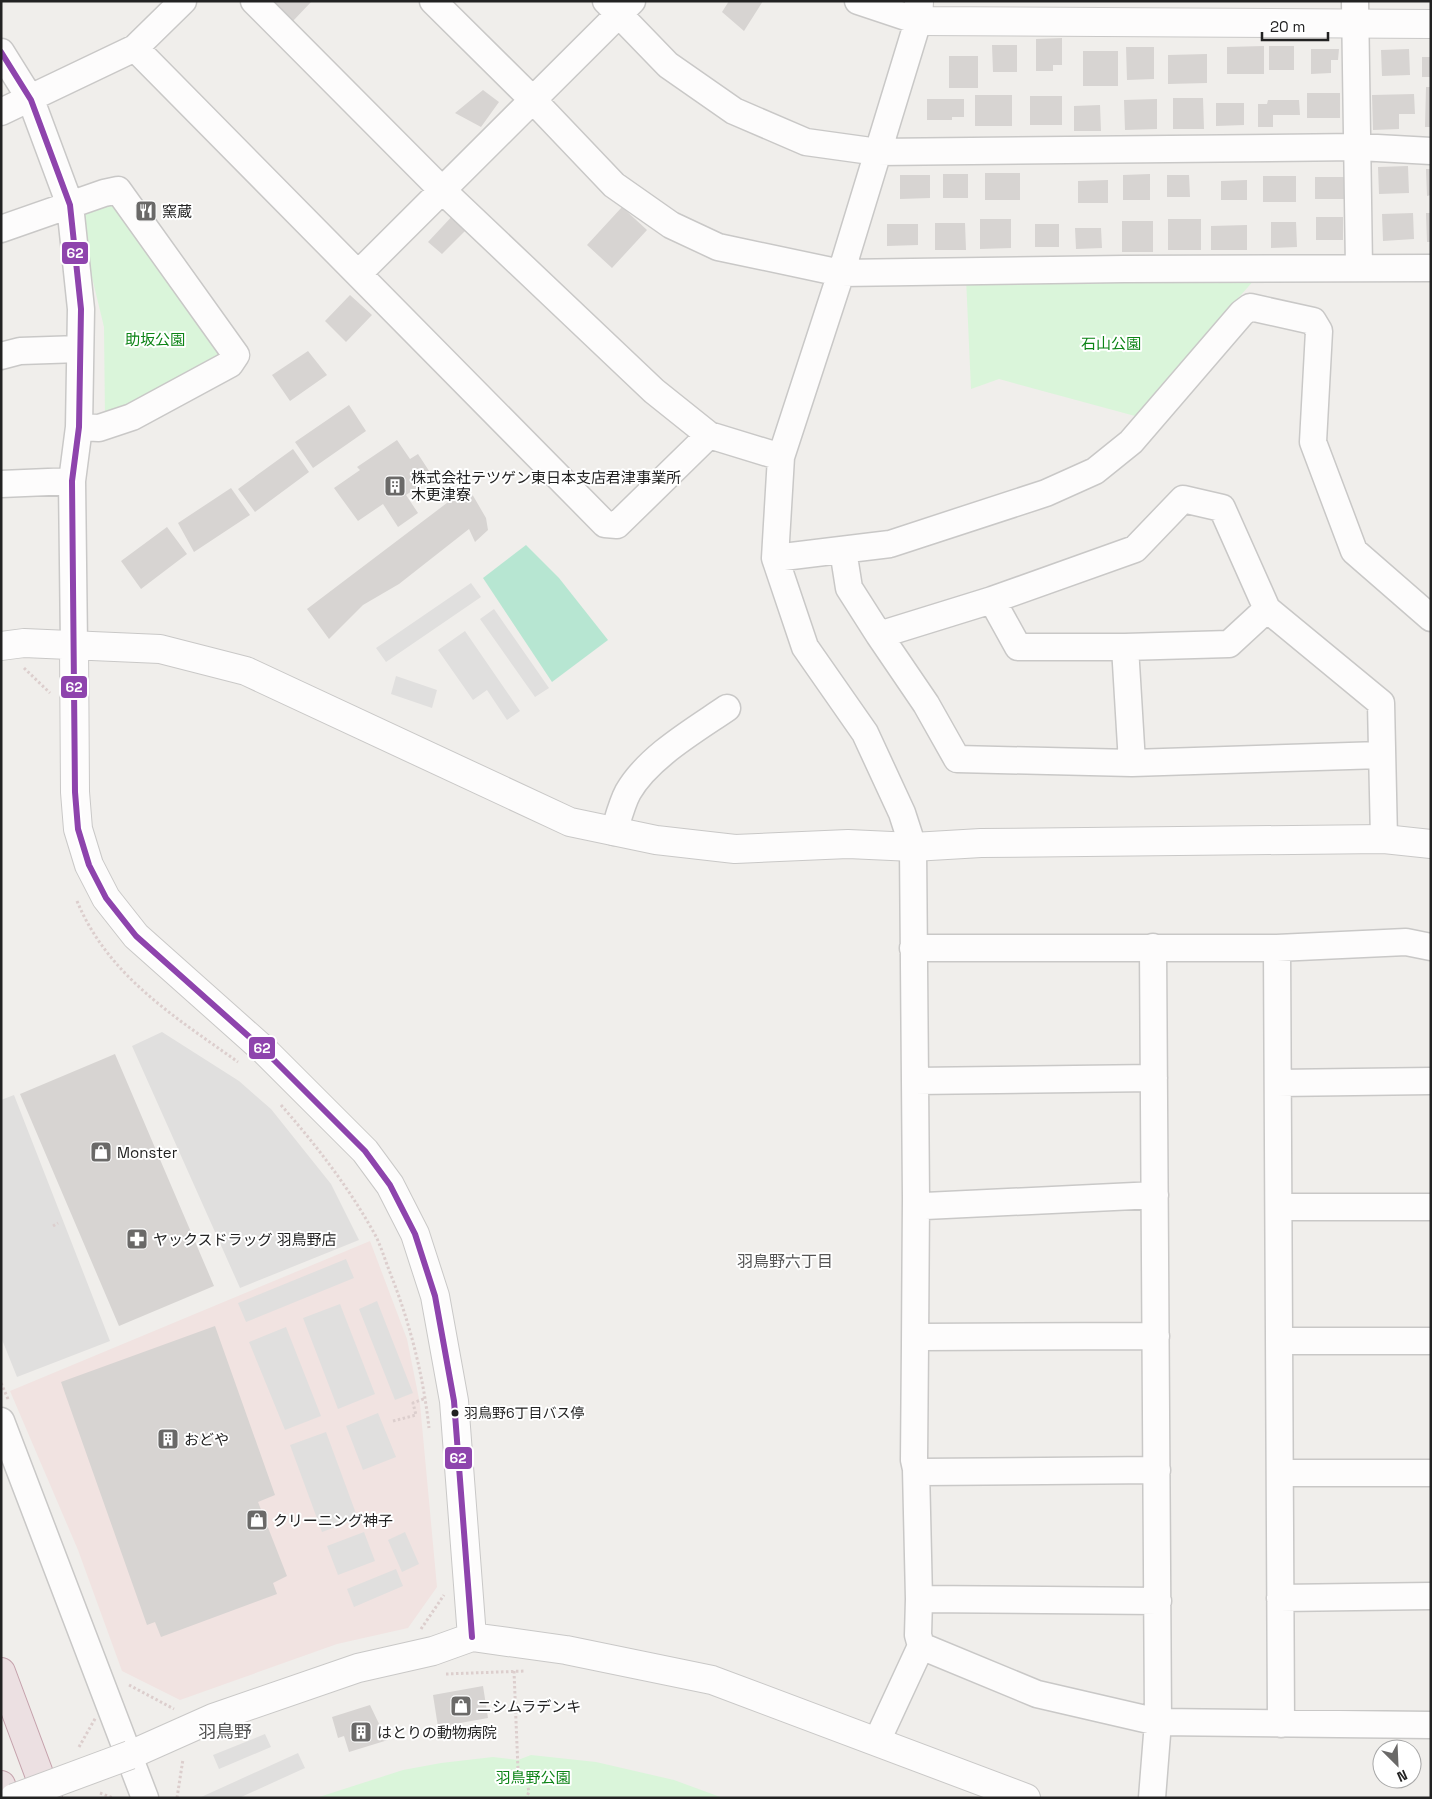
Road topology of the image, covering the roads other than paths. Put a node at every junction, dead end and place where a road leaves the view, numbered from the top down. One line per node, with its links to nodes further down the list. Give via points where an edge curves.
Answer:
1 (183, 1): 9 (street)
2 (254, 1): 17 (street)
3 (432, 1): 12 (street)
4 (858, 1): 6 (street)
5 (619, 6): 12 (street); 16 (street, via 668,65 734,111 806,142)
6 (918, 11): 7 (street); 16 (street)
7 (1355, 13): 8 (street); 14 (street)
8 (1431, 24)
9 (135, 48): 11 (street); 22 (street)
10 (1, 52): 11 (street)
11 (31, 100): 13 (street); 18 (street)
12 (533, 100): 17 (street); 23 (street, via 614,184 670,225 718,247)
13 (1, 112)
14 (1359, 147): 15 (street); 16 (street); 20 (street)
15 (1431, 151)
16 (878, 152): 23 (street)
17 (442, 190): 22 (street); 27 (street, via 654,391)
18 (70, 205): 19 (street); 24 (street, via 81,309); 26 (street, via 118,190 236,355 230,364 132,417 99,428)
19 (1, 229)
20 (1359, 267): 21 (street); 23 (street)
21 (1431, 268)
22 (359, 273): 27 (street, via 605,524 617,525)
23 (841, 273): 28 (street)
24 (80, 349): 25 (street, via 20,350); 26 (street)
25 (1, 356)
26 (79, 427): 29 (street)
27 (710, 435): 28 (street)
28 (780, 457): 32 (street)
29 (72, 482): 30 (street); 37 (street)
30 (1, 484)
31 (843, 550): 32 (street); 35 (street, via 890,544 1046,493 1095,471 1131,442 1242,312 1250,307 1313,320 1319,331 1313,442 1354,551); 36 (street, via 849,588)
32 (775, 558): 46 (street, via 805,646 865,734)
33 (992, 600): 34 (street, via 1135,549 1182,498 1222,508); 36 (street); 39 (street, via 1018,647)
34 (1267, 609): 39 (street, via 1229,644); 41 (street, via 1381,703)
35 (1431, 618)
36 (879, 635): 42 (street, via 926,704 957,759)
37 (74, 645): 38 (street, via 24,643); 43 (street, via 160,649 246,671 570,822); 72 (street, via 78,829 89,865 106,898 136,936 264,1050 365,1151 390,1185 415,1234 435,1296 454,1401)
38 (1, 646)
39 (1125, 647): 42 (street)
40 (727, 708): 43 (street, via 648,766 628,792)
41 (1381, 755): 42 (street); 44 (street)
42 (1132, 763)
43 (614, 832): 46 (street, via 735,849 848,844)
44 (1384, 840): 45 (street); 46 (street, via 981,843)
45 (1431, 844)
46 (914, 847): 48 (street)
47 (1153, 947): 48 (street); 49 (street); 51 (street)
48 (913, 948): 52 (street)
49 (1278, 948): 50 (street, via 1406,942); 54 (street)
50 (1431, 948)
51 (1154, 1078): 52 (street); 55 (street)
52 (915, 1081): 56 (street)
53 (1431, 1081): 54 (street)
54 (1278, 1083): 57 (street)
55 (1155, 1195): 56 (street, via 925,1206); 59 (street)
56 (916, 1199): 62 (street)
57 (1279, 1207): 58 (street); 60 (street)
58 (1431, 1207)
59 (1156, 1336): 62 (street, via 922,1337); 65 (street)
60 (1279, 1341): 61 (street); 67 (street)
61 (1431, 1341)
62 (915, 1344): 64 (street)
63 (5, 1411): 79 (street)
64 (916, 1469): 65 (street, via 921,1472); 70 (street)
65 (1157, 1470): 71 (street)
66 (1431, 1472): 67 (street)
67 (1280, 1473): 69 (street)
68 (1431, 1596): 69 (street)
69 (1280, 1598): 76 (street)
70 (918, 1599): 71 (street); 73 (street)
71 (1158, 1601): 75 (street)
72 (472, 1637): 78 (street, via 566,1650 712,1680); 79 (street, via 432,1651 358,1668 231,1712)
73 (921, 1646): 75 (street, via 1037,1694); 78 (street)
74 (1, 1672): 83 (highway)
75 (1158, 1722): 76 (street); 86 (street)
76 (1281, 1724): 77 (street)
77 (1431, 1726)
78 (877, 1741): 85 (street)
79 (130, 1755): 82 (street, bridge); 84 (street)
80 (1, 1785): 81 (highway)
81 (6, 1798)
82 (14, 1798)
83 (48, 1798)
84 (144, 1798)
85 (1026, 1798)
86 (1152, 1798)

